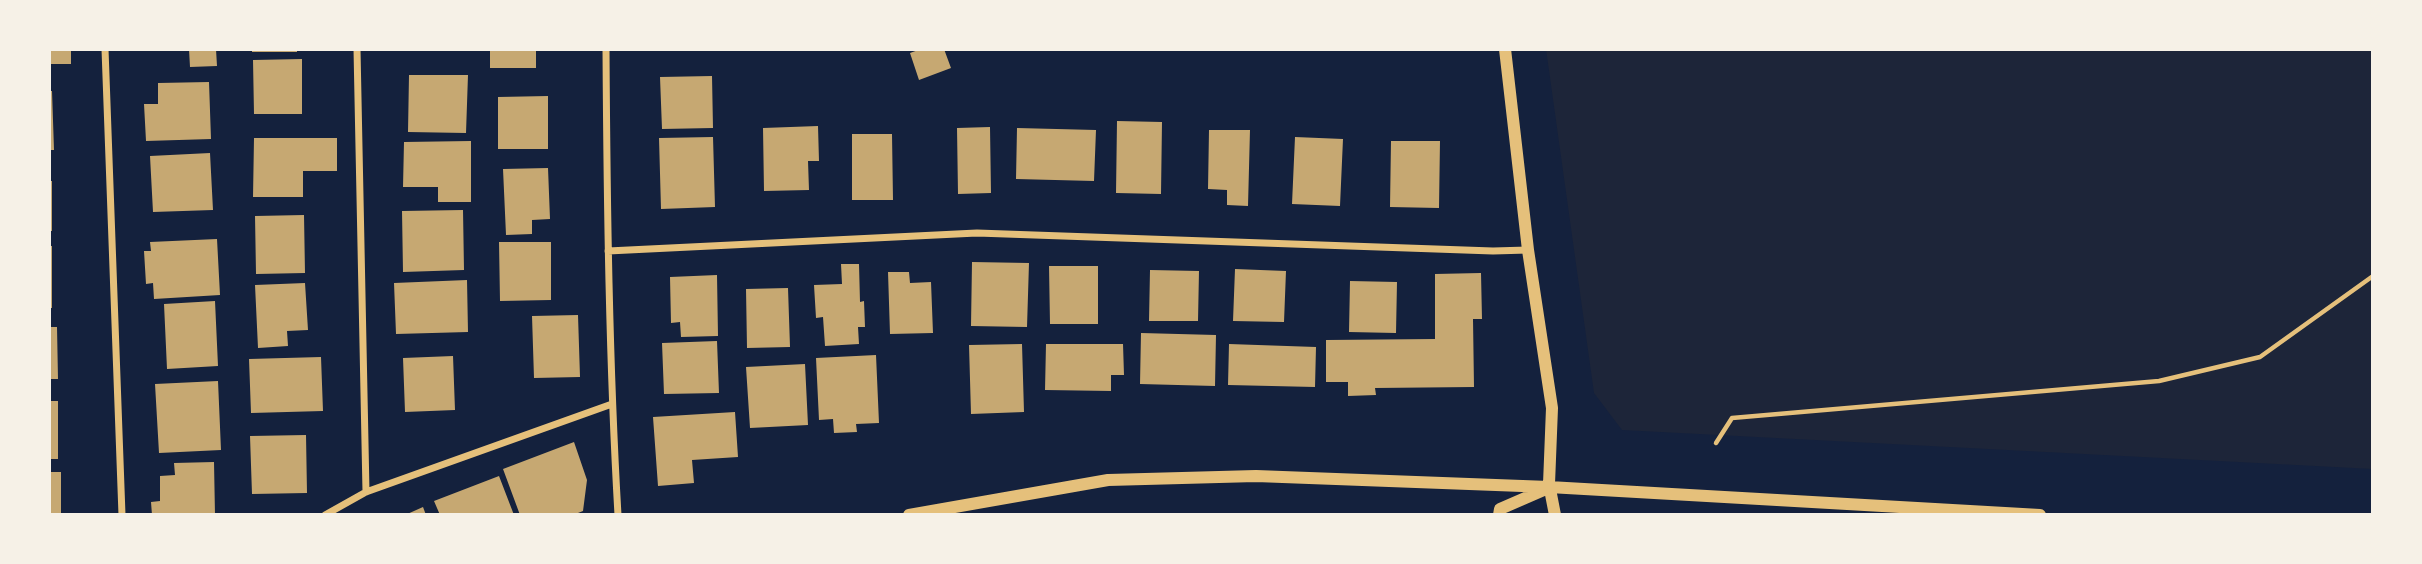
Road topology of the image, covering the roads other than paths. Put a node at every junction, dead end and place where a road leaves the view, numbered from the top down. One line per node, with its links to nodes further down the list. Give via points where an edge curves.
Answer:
1 (105, 49): 11 (street)
2 (357, 49): 9 (street)
3 (606, 49): 6 (street)
4 (1505, 49): 5 (street)
5 (1528, 250): 6 (street, via 976,233); 8 (street, via 1552,408)
6 (608, 251): 7 (street)
7 (612, 404): 9 (street); 13 (street)
8 (1549, 487): 10 (street, via 1256,476 1108,480); 15 (street, via 1500,509); 16 (street); 17 (street)
9 (366, 492): 12 (street)
10 (963, 510): 14 (street)
11 (122, 515)
12 (324, 515)
13 (618, 515)
14 (909, 515)
15 (1499, 515)
16 (1555, 515)
17 (2040, 515)

